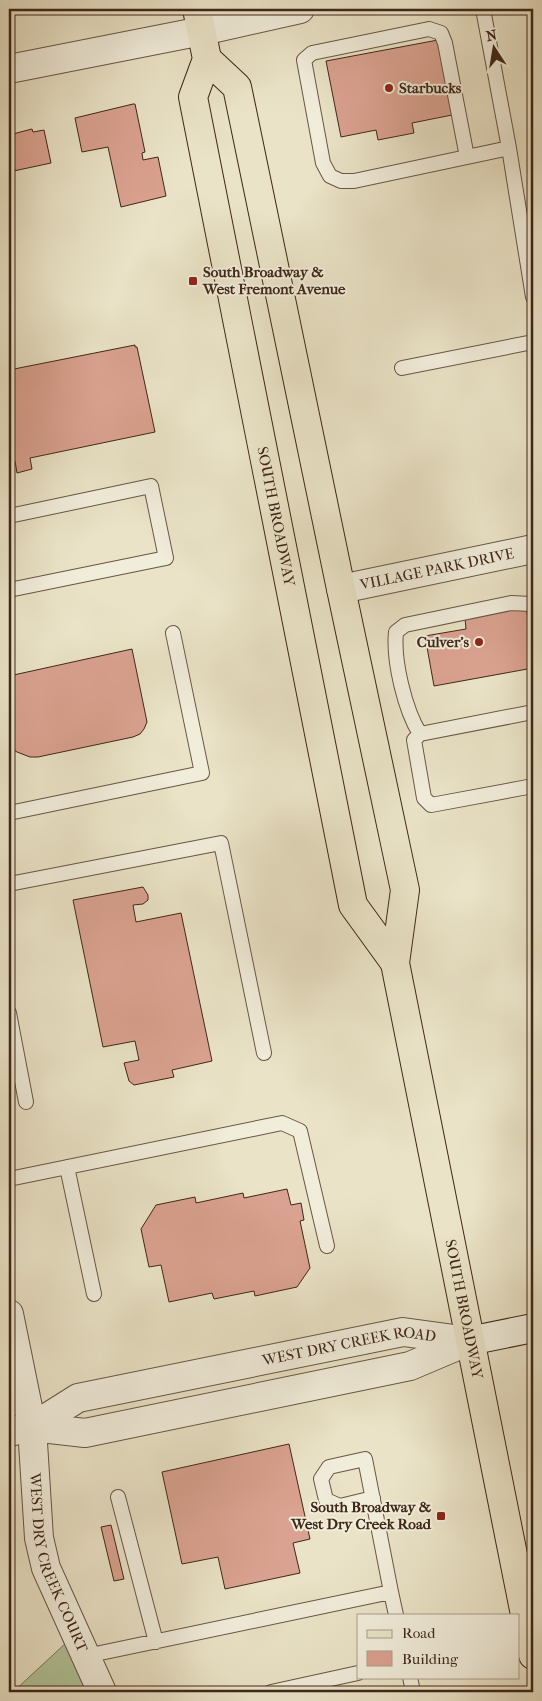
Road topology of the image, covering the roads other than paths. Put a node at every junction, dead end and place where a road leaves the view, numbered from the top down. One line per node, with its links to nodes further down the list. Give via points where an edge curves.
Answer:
1 (300, 9): 3 (street)
2 (483, 9): 6 (lane)
3 (200, 20): 4 (main road); 5 (street)
4 (207, 59): 13 (main road, SOUTH BROADWAY, via 237,87); 22 (main road, SOUTH BROADWAY, via 193,97 353,905)
5 (9, 69)
6 (509, 148): 7 (lane); 8 (lane)
7 (468, 157): 7 (lane, via 354,181 341,181 330,176 323,163 304,60 312,53 429,29 441,33 446,43)
8 (533, 297)
9 (533, 342): 10 (lane)
10 (402, 368)
11 (9, 516): 14 (lane, via 150,486 166,558)
12 (533, 549): 13 (street, VILLAGE PARK DRIVE)
13 (341, 589): 22 (main road, SOUTH BROADWAY, via 405,890)
14 (9, 590)
15 (533, 606): 18 (lane, via 512,603 405,625 396,632 395,646 406,705)
16 (173, 633): 20 (lane, via 202,773)
17 (533, 712): 18 (lane)
18 (420, 734): 19 (lane, via 414,740 424,798 432,806)
19 (533, 786)
20 (9, 813)
21 (9, 884): 24 (lane, via 221,843)
22 (395, 964): 32 (main road, SOUTH BROADWAY)
23 (9, 1013): 25 (lane)
24 (264, 1053)
25 (26, 1102)
26 (67, 1167): 27 (lane); 28 (lane, via 282,1123 300,1131); 29 (lane)
27 (9, 1179)
28 (327, 1246)
29 (94, 1294)
30 (9, 1314): 33 (street, WEST DRY CREEK COURT)
31 (533, 1328): 32 (street)
32 (469, 1341): 33 (street, WEST DRY CREEK ROAD, via 410,1366 85,1433); 33 (street, WEST DRY CREEK ROAD, via 403,1332 78,1398); 36 (main road, SOUTH BROADWAY)
33 (20, 1430): 41 (street, WEST DRY CREEK COURT, via 46,1568)
34 (118, 1498): 39 (lane)
35 (373, 1498): 37 (lane)
36 (525, 1568): 40 (main road, SOUTH BROADWAY)
37 (391, 1592): 38 (lane); 39 (lane)
38 (396, 1614)
39 (156, 1642): 41 (lane)
40 (533, 1655)
41 (86, 1656): 44 (street, WEST DRY CREEK COURT)
42 (357, 1673): 45 (lane)
43 (410, 1678): 46 (lane)
44 (102, 1692)
45 (271, 1692)
46 (414, 1692)

